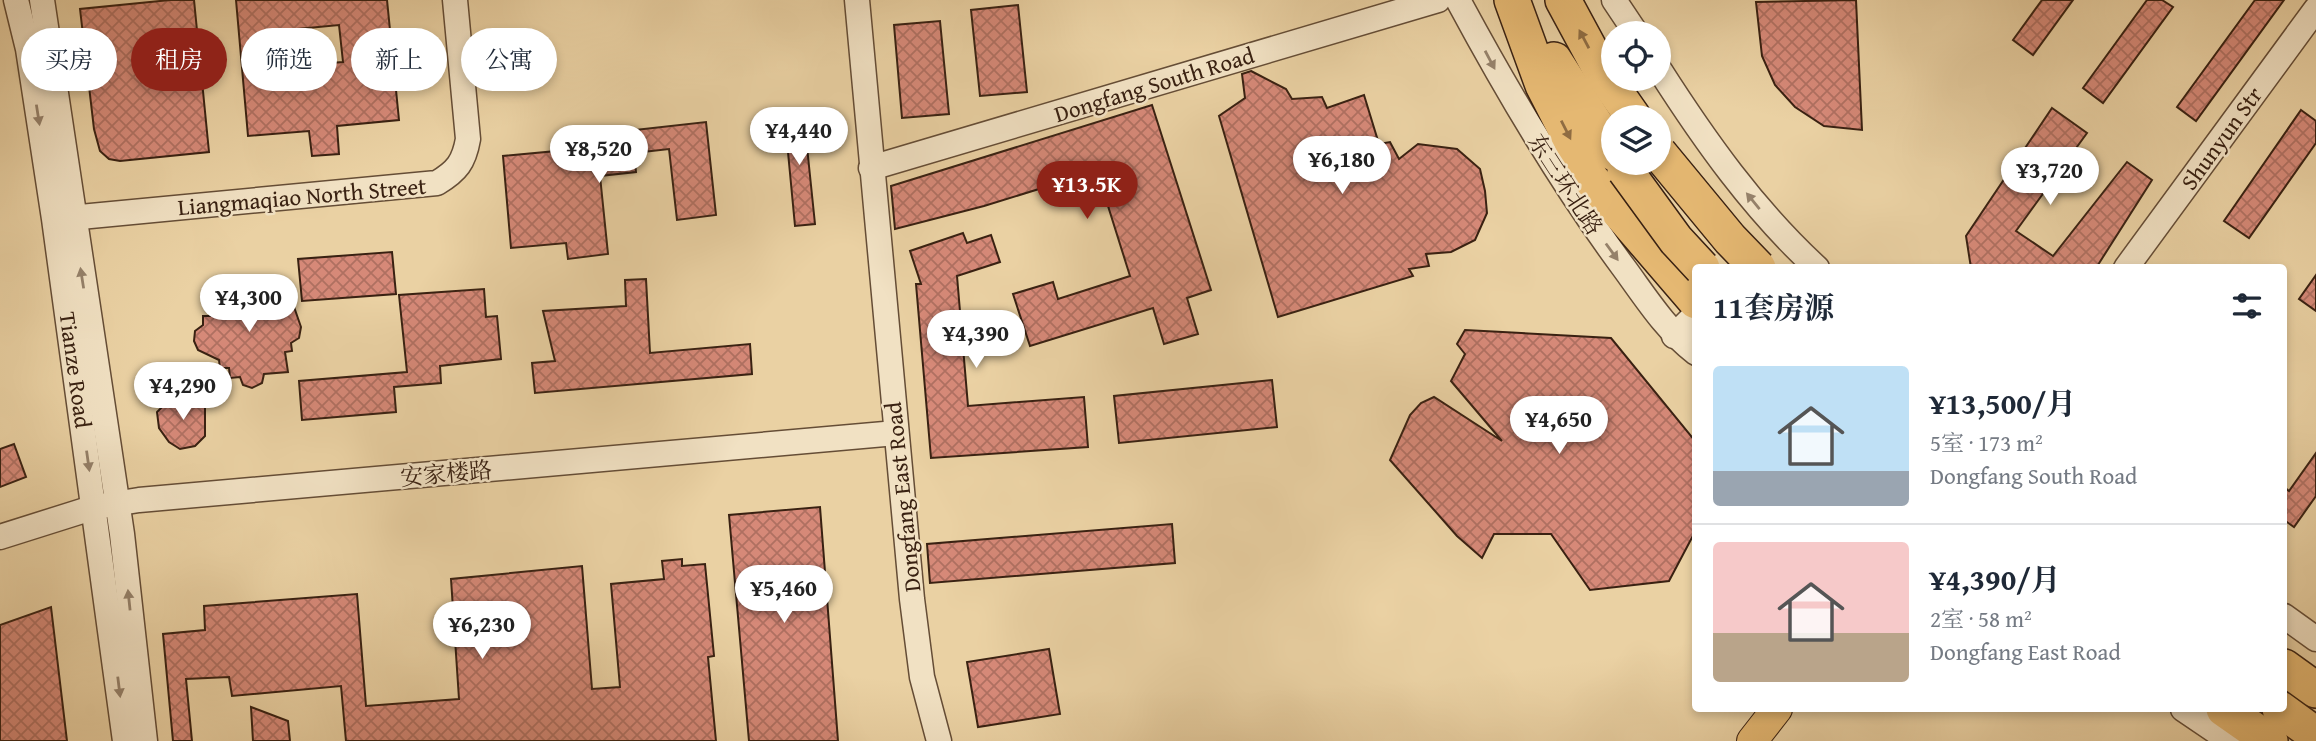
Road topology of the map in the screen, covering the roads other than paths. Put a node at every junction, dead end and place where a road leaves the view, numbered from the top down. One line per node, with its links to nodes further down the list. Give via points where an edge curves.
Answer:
1 (16, 0): 21 (street, Tianze Road, one-way to 21)
2 (42, 0): 21 (street, Tianze Road)
3 (455, 0): 21 (street, Liangmaqiao North Street, via 468,139 464,160 437,183)
4 (857, 0): 17 (street, Dongfang East Road)
5 (1438, 0): 17 (street, Dongfang South Road)
6 (1458, 0): 30 (street, 东三环北路, one-way to 30, via 1514,105 1587,218)
7 (1511, 0): 16 (highway, one-way to 16, via 1544,85)
8 (1518, 0): 15 (highway)
9 (1563, 0): 14 (highway, one-way to 9)
10 (1614, 0): 12 (street)
11 (2316, 9): 27 (street, Shunyun Str)
12 (1628, 21)
13 (1671, 87): 22 (street, one-way to 13, via 1706,141)
14 (1625, 105)
15 (1601, 147)
16 (1601, 153)
17 (871, 168): 32 (street, Dongfang East Road)
18 (1671, 168): 25 (highway, bridge)
19 (1618, 175): 28 (highway)
20 (1620, 175): 23 (highway, bridge)
21 (64, 218): 33 (street, Tianze Road)
22 (1778, 232): 24 (street); 26 (street)
23 (1699, 264)
24 (1746, 264)
25 (1754, 264)
26 (1813, 264)
27 (2129, 264)
28 (1692, 295)
29 (1692, 318): 30 (street)
30 (1674, 336): 31 (street, 东三环北路)
31 (1692, 350)
32 (896, 433): 33 (street, 安家楼路); 47 (street, Dongfang East Road, via 922,677)
33 (106, 505): 34 (street, 安家楼路); 45 (street, Tianze Road, one-way to 45); 46 (street, Tianze Road, one-way to 33)
34 (0, 537)
35 (2287, 618): 36 (street)
36 (2316, 639)
37 (2287, 669): 38 (highway)
38 (2316, 691)
39 (1753, 712): 48 (main road)
40 (1775, 712): 49 (main road)
41 (2187, 712): 50 (street)
42 (2228, 712): 51 (highway)
43 (2284, 712): 44 (highway)
44 (2316, 735)
45 (125, 741)
46 (145, 741)
47 (939, 741)
48 (1732, 741)
49 (1752, 741)
50 (2230, 741)
51 (2270, 741)

